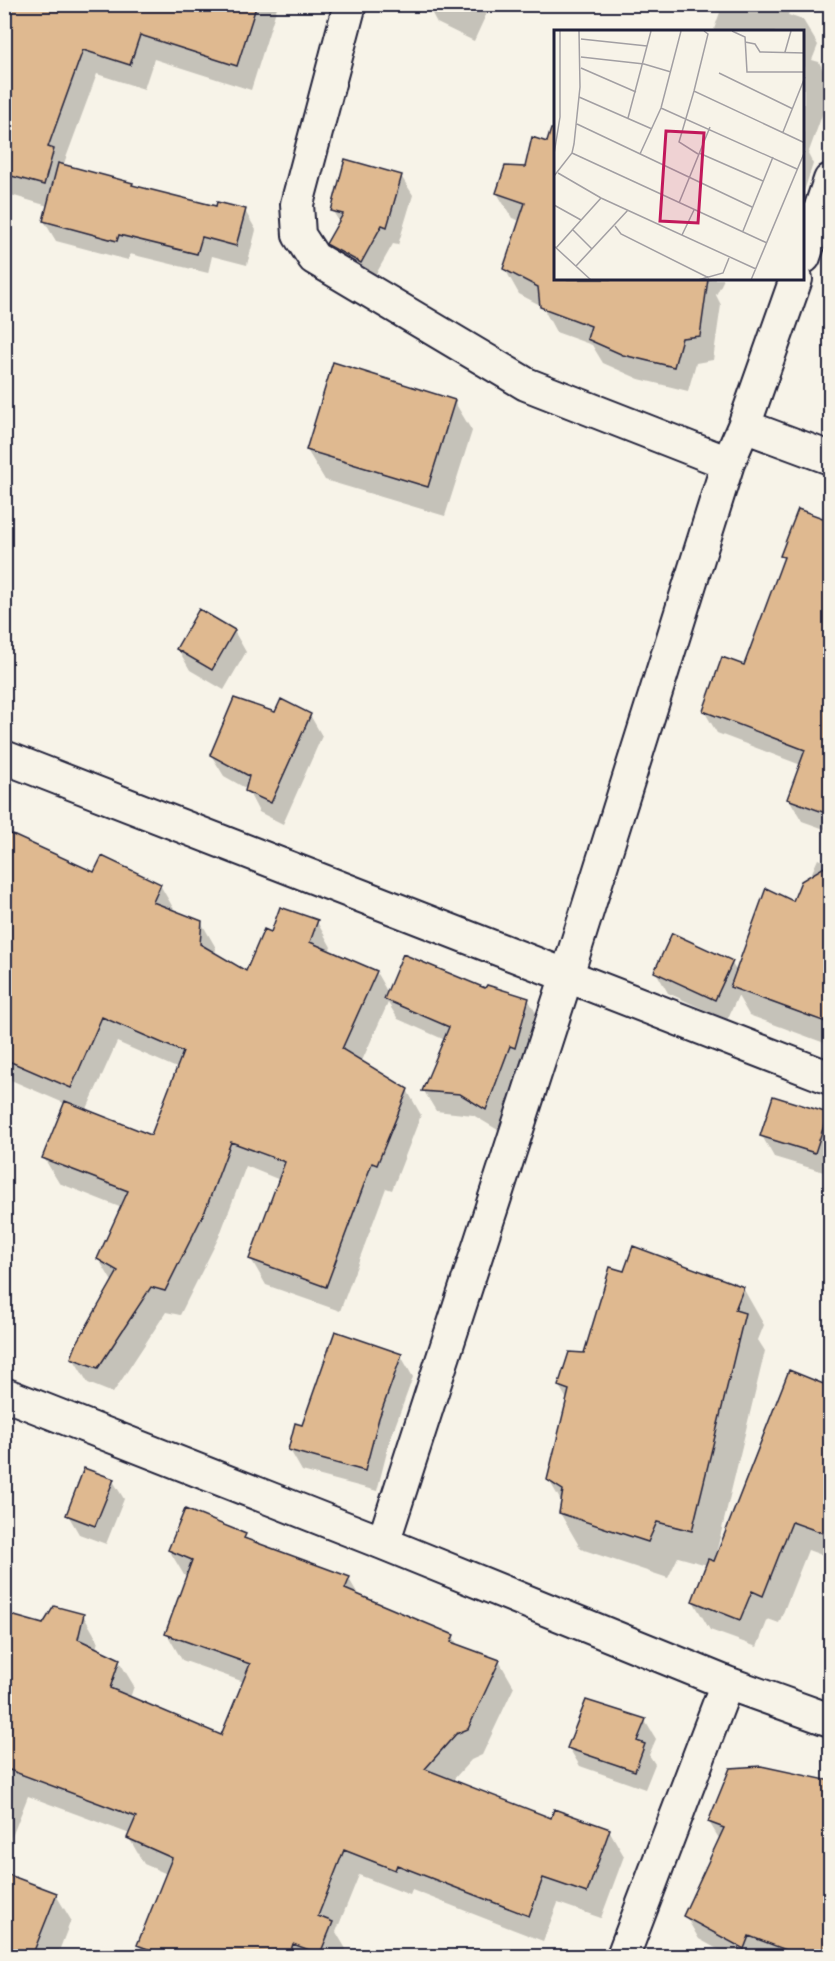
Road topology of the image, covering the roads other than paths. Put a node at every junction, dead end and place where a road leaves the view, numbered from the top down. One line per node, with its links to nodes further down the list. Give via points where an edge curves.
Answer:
1 (350, 4): 7 (street, via 297,204 299,235 314,258 526,384)
2 (831, 180): 3 (street)
3 (805, 254)
4 (796, 280): 5 (street)
5 (744, 426): 6 (street); 7 (street)
6 (831, 458)
7 (728, 463): 9 (street)
8 (4, 757): 9 (street)
9 (567, 975): 10 (street); 12 (street)
10 (831, 1078)
11 (4, 1394): 12 (street)
12 (383, 1543): 13 (street)
13 (727, 1683): 14 (street); 15 (street)
14 (831, 1720)
15 (623, 1956)

